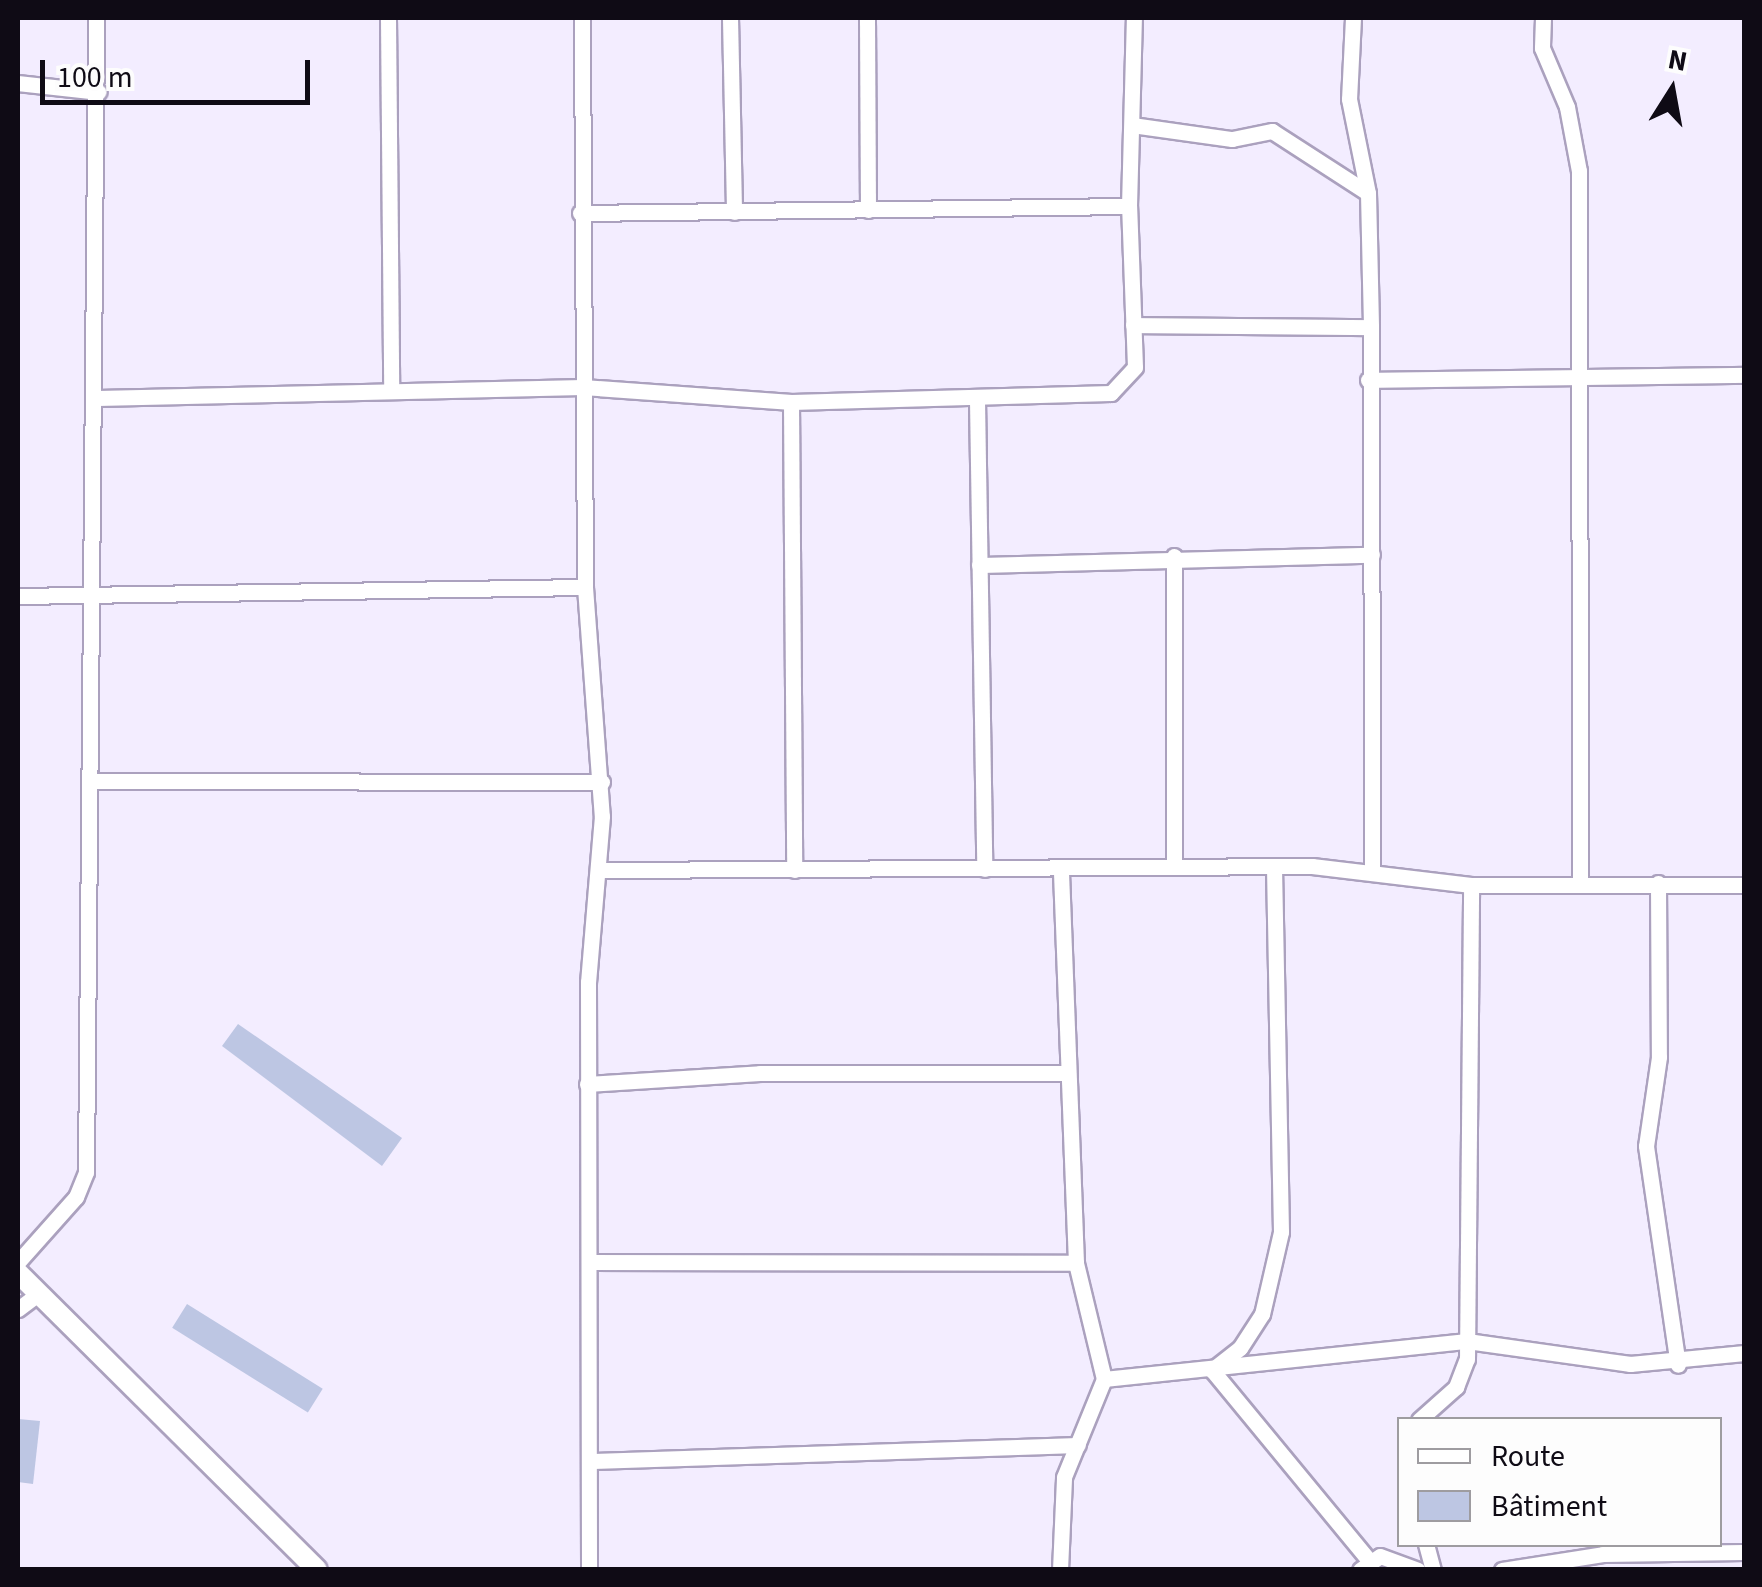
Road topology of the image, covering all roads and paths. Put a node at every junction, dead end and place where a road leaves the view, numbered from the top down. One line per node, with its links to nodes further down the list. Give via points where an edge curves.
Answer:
1 (96, 18): 10 (street)
2 (388, 18): 23 (street)
3 (582, 18): 16 (street)
4 (730, 18): 15 (street)
5 (867, 18): 14 (street)
6 (1134, 18): 11 (street)
7 (1353, 18): 12 (street, via 1349,99)
8 (1543, 18): 20 (street, via 1542,48 1567,107 1580,171)
9 (18, 83): 10 (street)
10 (98, 92): 24 (street)
11 (1132, 125): 12 (street, via 1232,139 1272,131); 13 (street)
12 (1368, 193): 18 (street)
13 (1129, 206): 14 (street); 17 (street)
14 (868, 210): 15 (street)
15 (734, 212): 16 (street)
16 (580, 213): 22 (street)
17 (1134, 325): 18 (street); 25 (street, via 1135,367 1111,394)
18 (1370, 327): 21 (street)
19 (1744, 374): 20 (street)
20 (1581, 375): 21 (street); 43 (street)
21 (1368, 380): 27 (street)
22 (583, 387): 23 (street); 26 (street); 30 (street)
23 (390, 389): 24 (street)
24 (98, 398): 32 (street)
25 (976, 400): 26 (street); 29 (street)
26 (791, 402): 40 (street)
27 (1372, 555): 28 (street); 41 (street)
28 (1174, 556): 29 (street); 35 (street)
29 (979, 565): 38 (street)
30 (585, 587): 32 (street); 34 (street)
31 (18, 596): 32 (street)
32 (96, 597): 33 (street)
33 (94, 781): 34 (street); 48 (street, via 86,1172 76,1198)
34 (602, 782): 39 (street)
35 (1174, 867): 36 (street); 37 (street)
36 (1274, 867): 41 (street); 57 (street, via 1281,1232 1262,1314 1240,1348)
37 (1061, 868): 38 (street); 46 (street)
38 (984, 869): 40 (street)
39 (602, 870): 40 (street); 47 (street)
40 (794, 870)
41 (1372, 871): 44 (street)
42 (1658, 883): 43 (street); 45 (street); 56 (street, via 1660,1057 1646,1146)
43 (1580, 884): 44 (street)
44 (1471, 885): 54 (street)
45 (1744, 885)
46 (1068, 1072): 47 (street, via 760,1073); 50 (street)
47 (587, 1084): 49 (street)
48 (18, 1262)
49 (591, 1262): 50 (street); 61 (street)
50 (1076, 1263): 58 (street)
51 (18, 1272): 52 (street)
52 (38, 1294): 53 (street); 64 (street)
53 (18, 1309)
54 (1467, 1342): 56 (street); 57 (street); 59 (street, via 1461,1380)
55 (1744, 1354): 56 (street)
56 (1678, 1365)
57 (1212, 1370): 58 (street); 63 (street)
58 (1104, 1379): 60 (street)
59 (1422, 1417)
60 (1078, 1445): 61 (street); 66 (street, via 1062,1489)
61 (593, 1461): 65 (street)
62 (1744, 1552): 68 (street, via 1603,1554)
63 (1365, 1566): 67 (street, via 1395,1558)
64 (317, 1570)
65 (589, 1570)
66 (1060, 1570)
67 (1418, 1570)
68 (1502, 1570)

